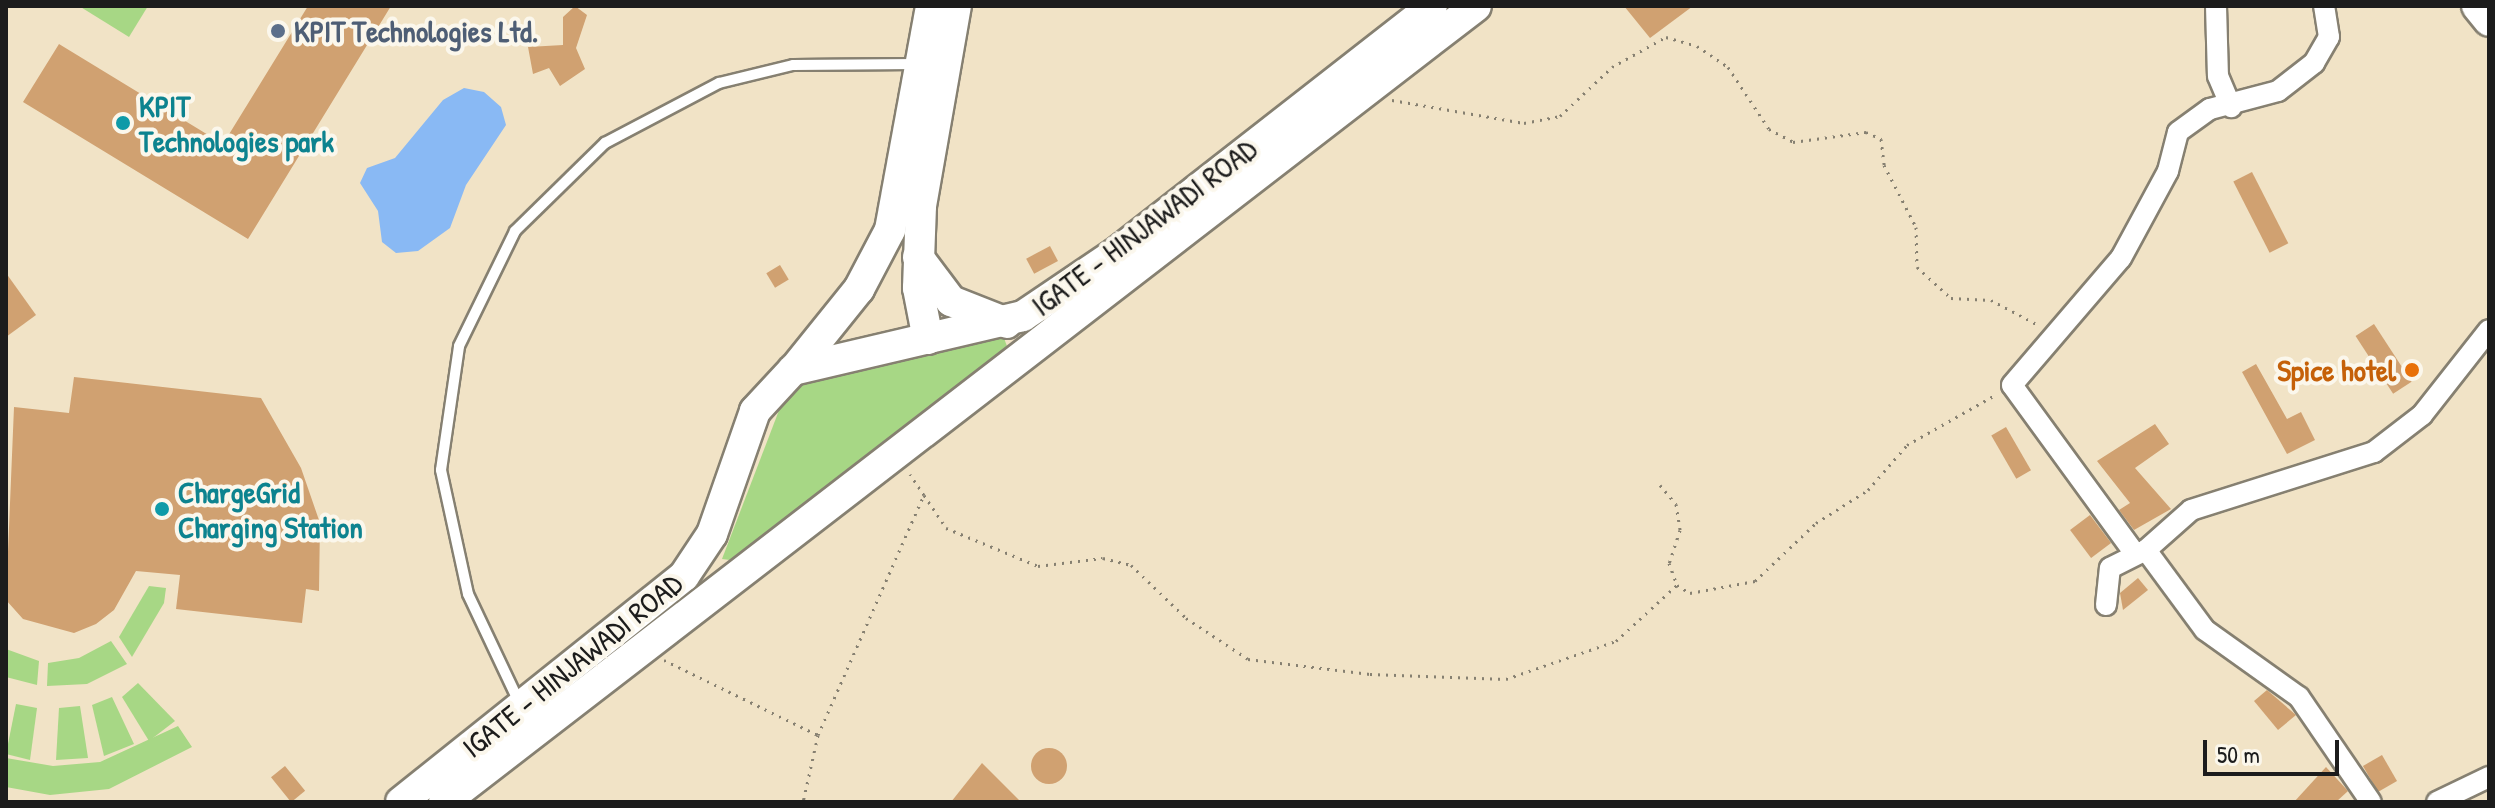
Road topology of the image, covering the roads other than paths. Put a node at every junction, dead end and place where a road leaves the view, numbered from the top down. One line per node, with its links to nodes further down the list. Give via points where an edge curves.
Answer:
1 (931, 6): 10 (main road)
2 (956, 6): 10 (main road)
3 (1432, 6): 9 (main road, IGATE - HINJAWADI ROAD)
4 (1476, 6): 9 (main road, IGATE - HINJAWADI ROAD)
5 (2216, 6): 11 (street, via 2218,76)
6 (2324, 6): 11 (street, via 2329,37 2314,63 2278,91)
7 (2477, 6): 8 (main road)
8 (2489, 21)
9 (1391, 56): 13 (main road, IGATE - HINJAWADI ROAD); 19 (main road, IGATE - HINJAWADI ROAD, via 1373,87)
10 (933, 66): 12 (main road); 16 (main road, via 880,255); 21 (lane, via 806,64 719,83 605,143 515,231 459,346 441,470 477,621)
11 (2231, 107): 17 (street, via 2210,109 2178,132 2168,171 2121,258 2012,385)
12 (917, 255): 13 (main road, via 951,301); 15 (main road)
13 (1010, 323): 15 (main road, IGATE - HINJAWADI ROAD)
14 (2489, 330): 17 (street, via 2422,415 2374,452 2191,510)
15 (928, 339): 16 (main road, IGATE - HINJAWADI ROAD)
16 (793, 370): 18 (main road, IGATE - HINJAWADI ROAD, via 755,411)
17 (2140, 550): 20 (street, via 2110,568); 26 (street, via 2205,630 2299,697)
18 (702, 554): 19 (main road); 21 (main road, IGATE - HINJAWADI ROAD, via 664,596)
19 (724, 584): 25 (main road, IGATE - HINJAWADI ROAD)
20 (2106, 605)
21 (522, 707): 24 (main road, IGATE - HINJAWADI ROAD)
22 (2489, 777): 23 (street)
23 (2470, 794): 27 (street)
24 (401, 802)
25 (444, 802)
26 (2371, 802)
27 (2437, 802)

